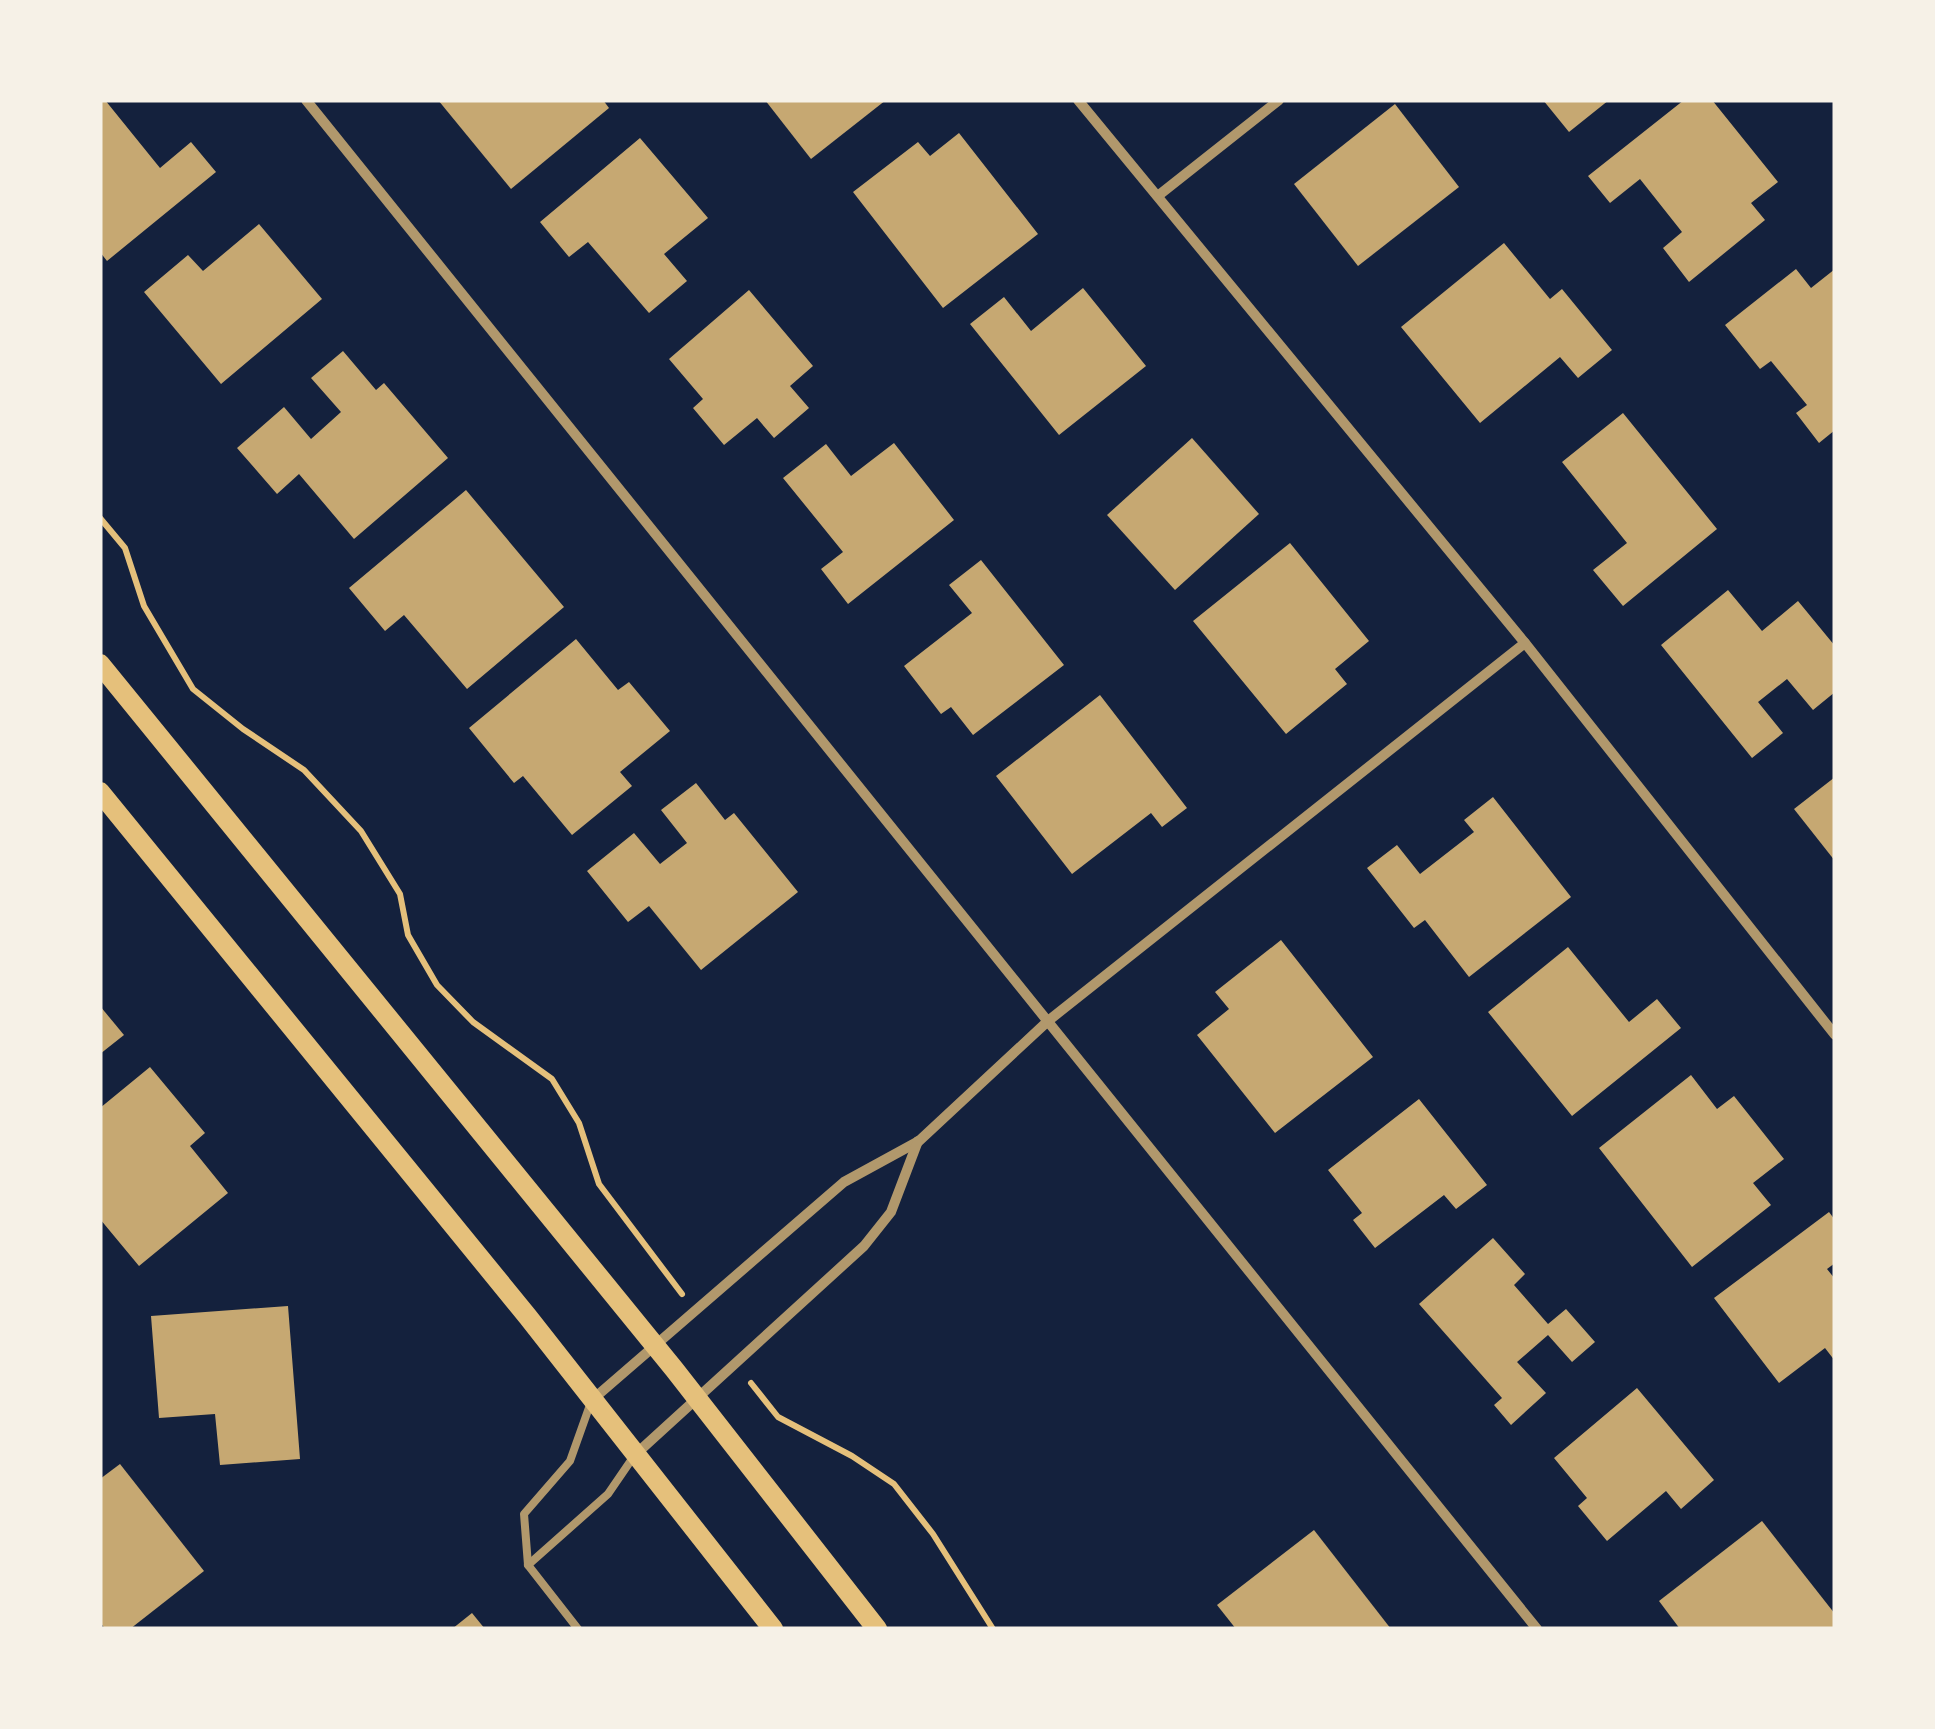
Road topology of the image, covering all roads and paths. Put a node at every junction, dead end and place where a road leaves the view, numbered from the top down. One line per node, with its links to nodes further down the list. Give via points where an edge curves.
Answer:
1 (306, 100): 9 (street)
2 (1078, 100): 4 (street)
3 (1279, 100): 4 (street)
4 (1159, 195): 6 (street)
5 (100, 518): 12 (path, via 125,548 144,606 193,689 304,770 361,831 400,894 408,935 437,985 552,1080 579,1123 599,1184)
6 (1525, 643): 9 (street); 10 (street)
7 (100, 664): 13 (main road)
8 (100, 792): 16 (main road)
9 (1048, 1021): 11 (street); 23 (street)
10 (1835, 1035)
11 (919, 1140): 12 (street, via 844,1182); 14 (street, via 891,1212 864,1246)
12 (695, 1310): 13 (street)
13 (654, 1345): 15 (main road); 16 (street)
14 (736, 1364): 15 (street); 22 (path, via 778,1417 894,1484)
15 (697, 1399): 17 (street); 21 (main road)
16 (591, 1401): 17 (main road); 18 (lane, via 570,1461 524,1514)
17 (634, 1456): 18 (lane, via 608,1494); 20 (main road)
18 (528, 1565): 19 (lane)
19 (578, 1629)
20 (773, 1629)
21 (877, 1629)
22 (994, 1629)
23 (1537, 1629)

